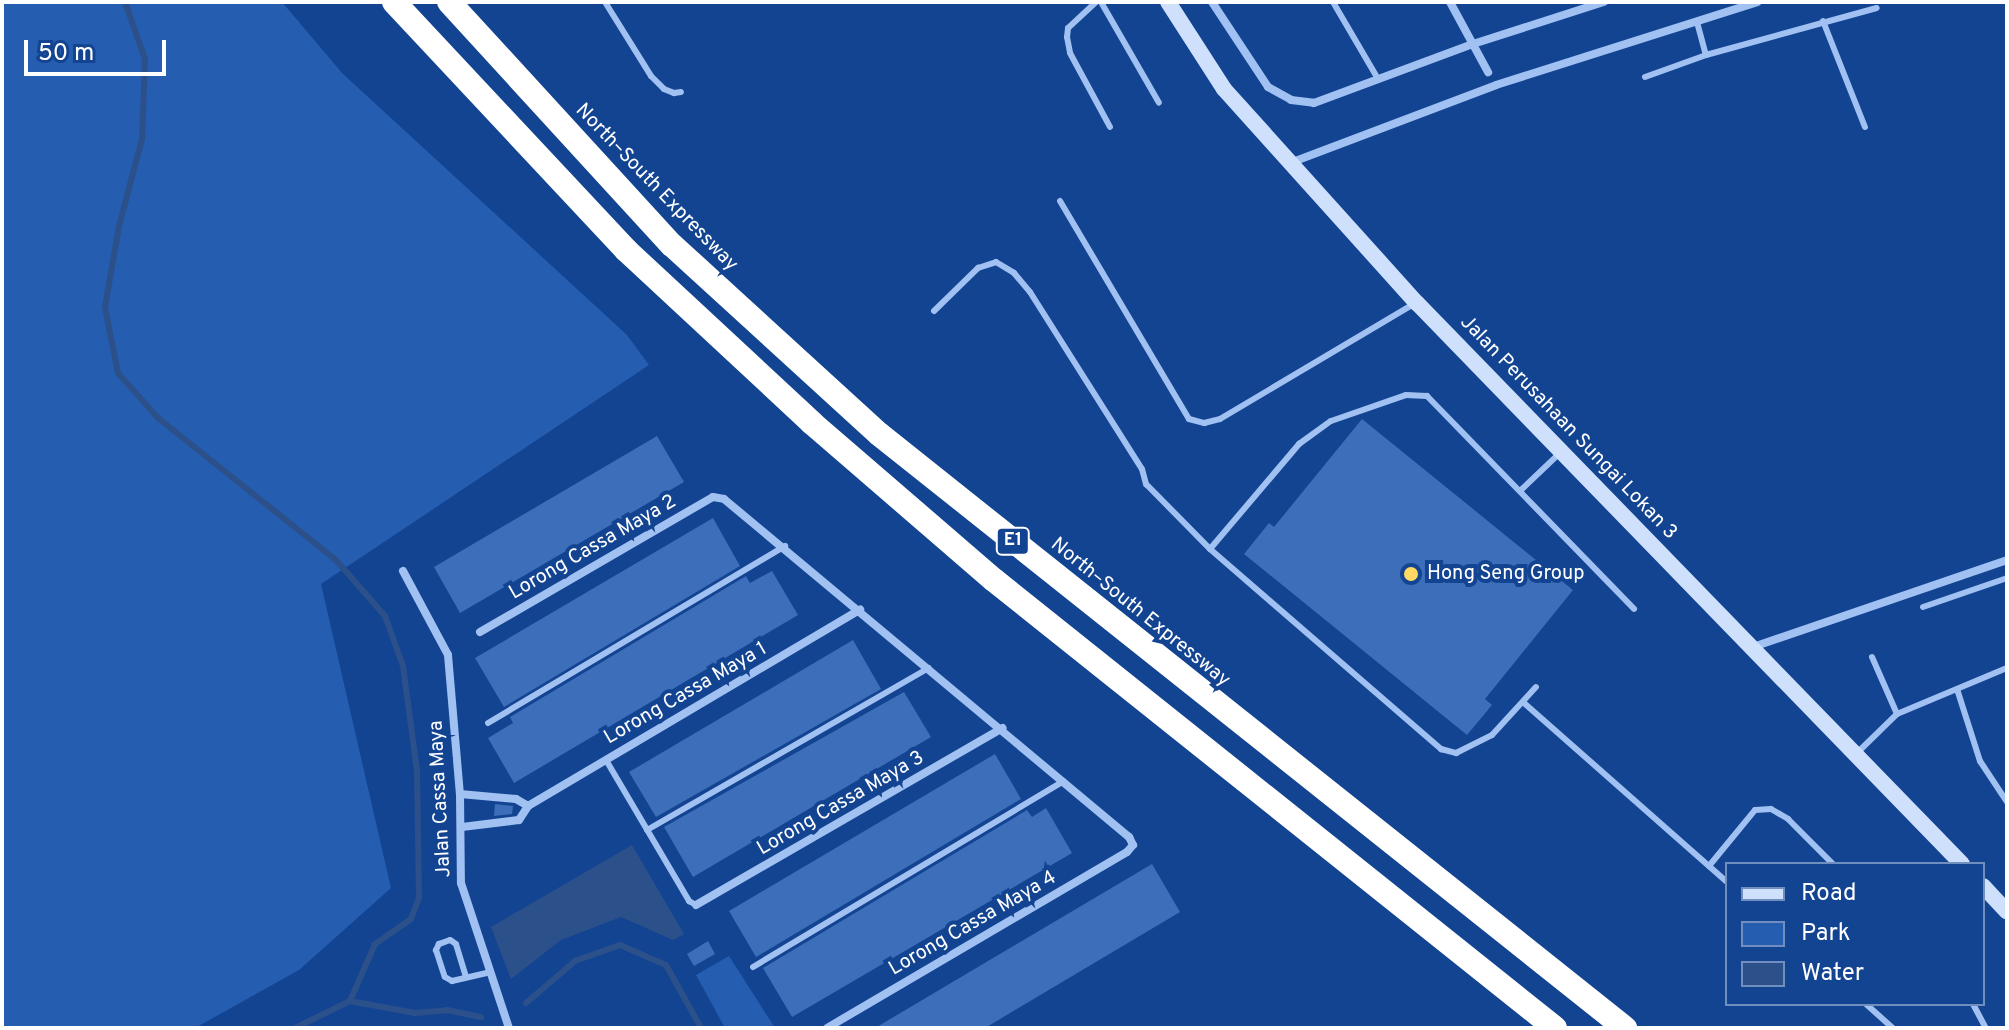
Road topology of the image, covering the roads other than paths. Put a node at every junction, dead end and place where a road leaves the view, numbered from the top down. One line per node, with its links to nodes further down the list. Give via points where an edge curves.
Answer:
1 (394, 2): 71 (highway, E1, via 626,250 812,423 994,580)
2 (449, 2): 72 (highway, North–South Expressway / E1, via 672,245 879,434)
3 (605, 2): 20 (lane, via 651,76 664,89)
4 (1098, 2): 21 (lane); 22 (lane, via 1068,28 1067,37 1070,53)
5 (1168, 2): 24 (main road, Jalan Perusahaan Sungai Lokan 3, via 1224,89)
6 (1212, 2): 18 (street, via 1268,87 1291,100 1314,103)
7 (1333, 2): 18 (lane)
8 (1450, 2): 14 (street)
9 (1604, 2): 14 (street)
10 (1757, 2): 13 (street)
11 (1877, 8): 12 (lane)
12 (1823, 21): 15 (lane); 23 (lane)
13 (1697, 22): 15 (lane); 19 (street)
14 (1473, 44): 16 (street); 18 (street)
15 (1706, 55): 17 (lane)
16 (1488, 72): 19 (lane)
17 (1645, 77)
18 (1378, 79)
19 (1496, 85): 24 (street)
20 (681, 92)
21 (1159, 103)
22 (1110, 127)
23 (1865, 127)
24 (1290, 163): 26 (main road, Jalan Perusahaan Sungai Lokan 3)
25 (1060, 201): 26 (lane, via 1189,419 1220,419)
26 (1417, 303): 28 (main road, Jalan Perusahaan Sungai Lokan 3)
27 (934, 311): 31 (lane, via 978,268 996,262 1014,273 1129,448 1146,484)
28 (1563, 450): 29 (lane); 39 (main road, Jalan Perusahaan Sungai Lokan 3)
29 (1520, 491): 31 (lane, via 1427,396 1406,395 1331,421 1299,444); 36 (lane)
30 (785, 546): 37 (street); 38 (street, Lorong Cassa Maya 2, via 724,499 713,497); 47 (lane)
31 (1210, 549): 45 (lane, via 1441,749 1468,749 1492,735)
32 (2007, 560): 39 (street)
33 (403, 571): 52 (street, Jalan Cassa Maya, via 448,655)
34 (2007, 578): 35 (lane)
35 (1923, 607)
36 (1634, 609)
37 (860, 610): 41 (street); 50 (street, Lorong Cassa Maya 1)
38 (480, 632)
39 (1752, 647): 49 (main road, Jalan Perusahaan Sungai Lokan 3)
40 (1872, 657): 46 (lane)
41 (929, 668): 48 (street); 56 (lane)
42 (2007, 668): 44 (lane)
43 (1536, 687): 45 (lane)
44 (1957, 689): 46 (lane); 53 (lane, via 1980,761)
45 (1524, 703): 59 (lane)
46 (1897, 714): 49 (lane)
47 (488, 723)
48 (1002, 728): 51 (street); 62 (street, Lorong Cassa Maya 3)
49 (1857, 753): 58 (main road, Jalan Perusahaan Sungai Lokan 3)
50 (606, 760): 54 (street, Lorong Cassa Maya 1); 56 (lane)
51 (1064, 781): 64 (lane); 70 (street, Lorong Cassa Maya 4, via 1129,837 1133,845 1127,852)
52 (460, 794): 54 (street, via 516,799); 55 (street, Jalan Cassa Maya)
53 (2007, 802)
54 (528, 806): 55 (street, Lorong Cassa Maya 1, via 519,820)
55 (462, 827): 65 (street, Jalan Cassa Maya, via 461,883)
56 (647, 830): 62 (lane)
57 (1831, 862): 59 (lane, via 1771,809 1755,810)
58 (1960, 862)
59 (1709, 866): 60 (lane)
60 (1725, 880)
61 (1985, 888): 63 (main road)
62 (696, 905)
63 (2007, 912)
64 (753, 967)
65 (491, 972): 66 (lane); 69 (street, Jalan Cassa Maya)
66 (466, 977): 66 (lane, via 445,977 436,950 439,944 456,944)
67 (1868, 1006): 73 (lane)
68 (1974, 1006): 74 (lane)
69 (509, 1028)
70 (827, 1028)
71 (1555, 1028)
72 (1625, 1028)
73 (1893, 1028)
74 (1986, 1028)

